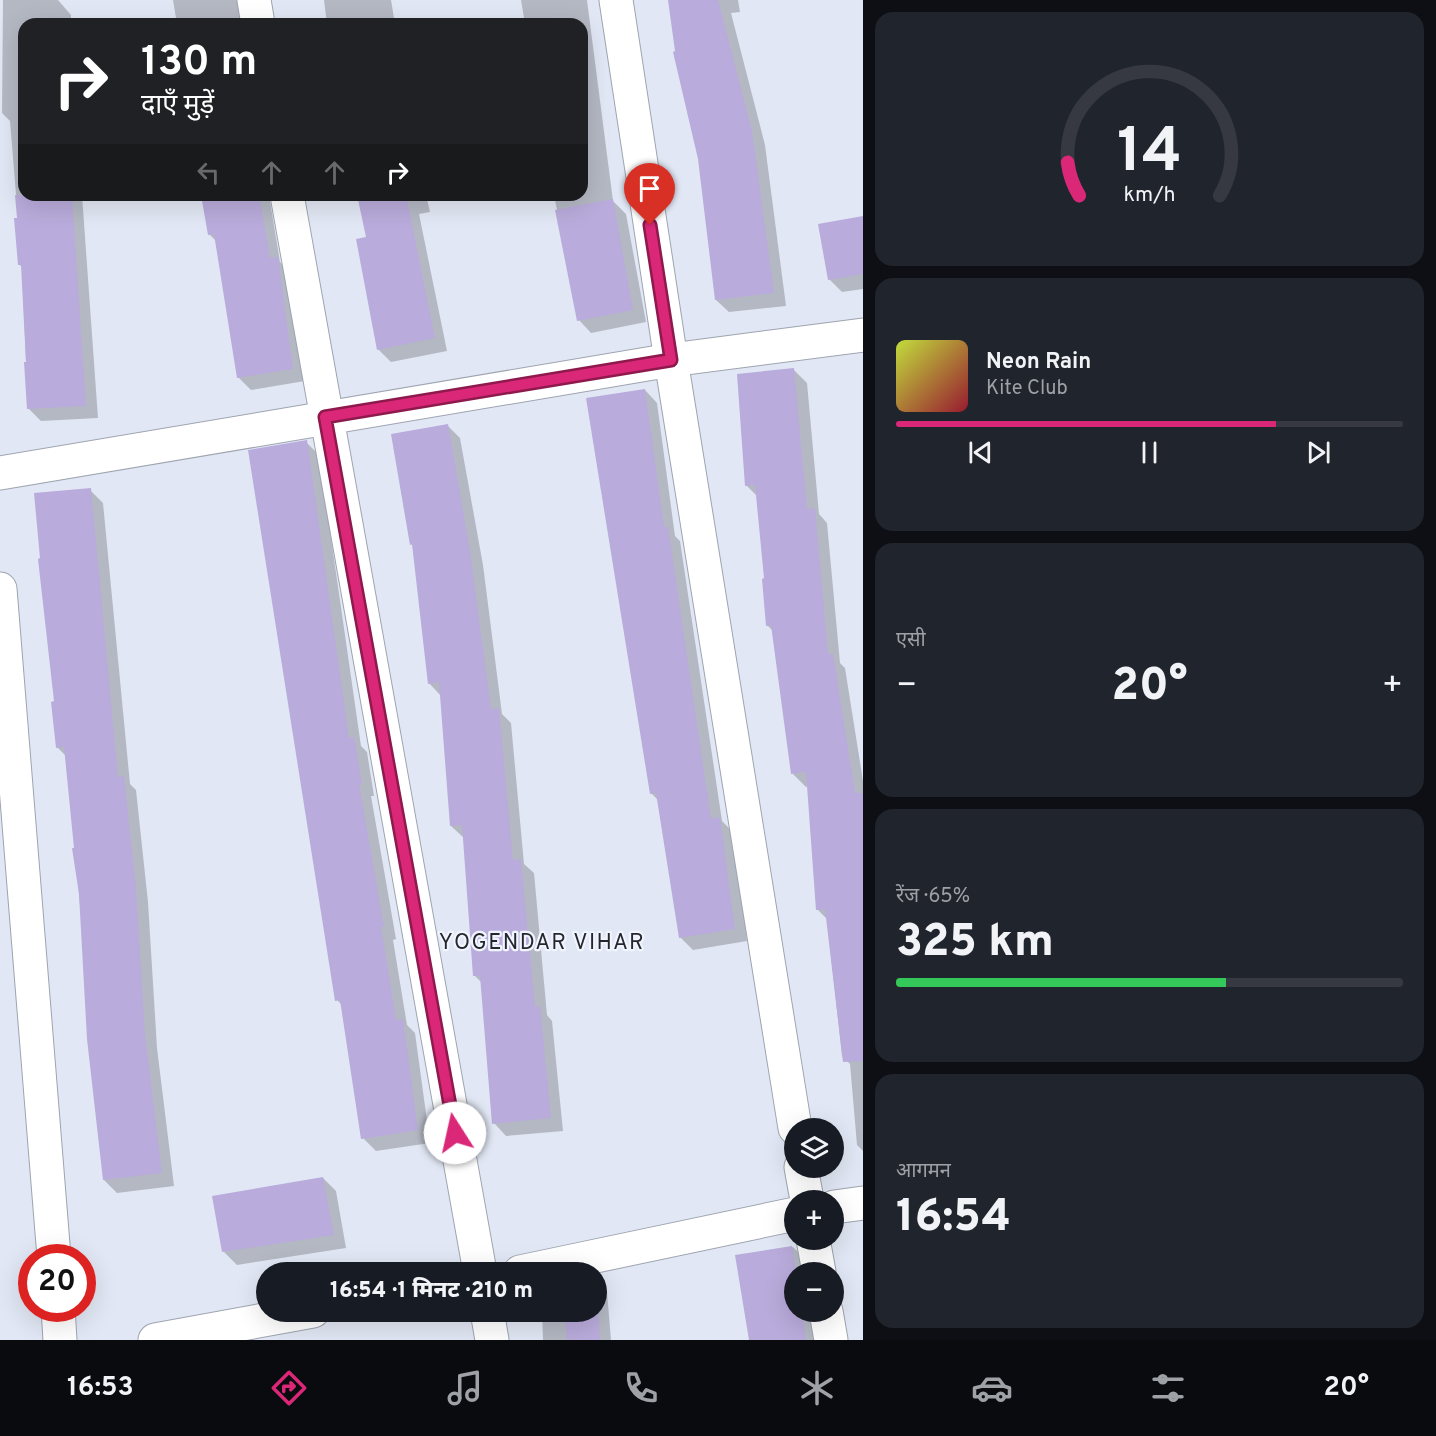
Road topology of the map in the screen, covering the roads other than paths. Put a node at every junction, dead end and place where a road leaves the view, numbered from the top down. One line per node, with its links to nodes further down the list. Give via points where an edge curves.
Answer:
1 (254, 0): 3 (lane)
2 (616, 0): 6 (lane)
3 (257, 18)
4 (288, 201): 7 (lane)
5 (863, 335): 6 (lane)
6 (671, 360): 7 (lane); 10 (lane)
7 (325, 417): 8 (lane); 15 (lane)
8 (0, 473)
9 (0, 589): 14 (lane)
10 (793, 1118)
11 (863, 1203): 12 (lane)
12 (844, 1206)
13 (784, 1216): 16 (lane)
14 (53, 1244)
15 (478, 1262)
16 (567, 1262)
17 (256, 1321): 22 (lane)
18 (59, 1322): 21 (lane)
19 (489, 1322): 23 (lane)
20 (828, 1322): 24 (lane)
21 (60, 1340)
22 (155, 1340)
23 (492, 1340)
24 (831, 1340)

